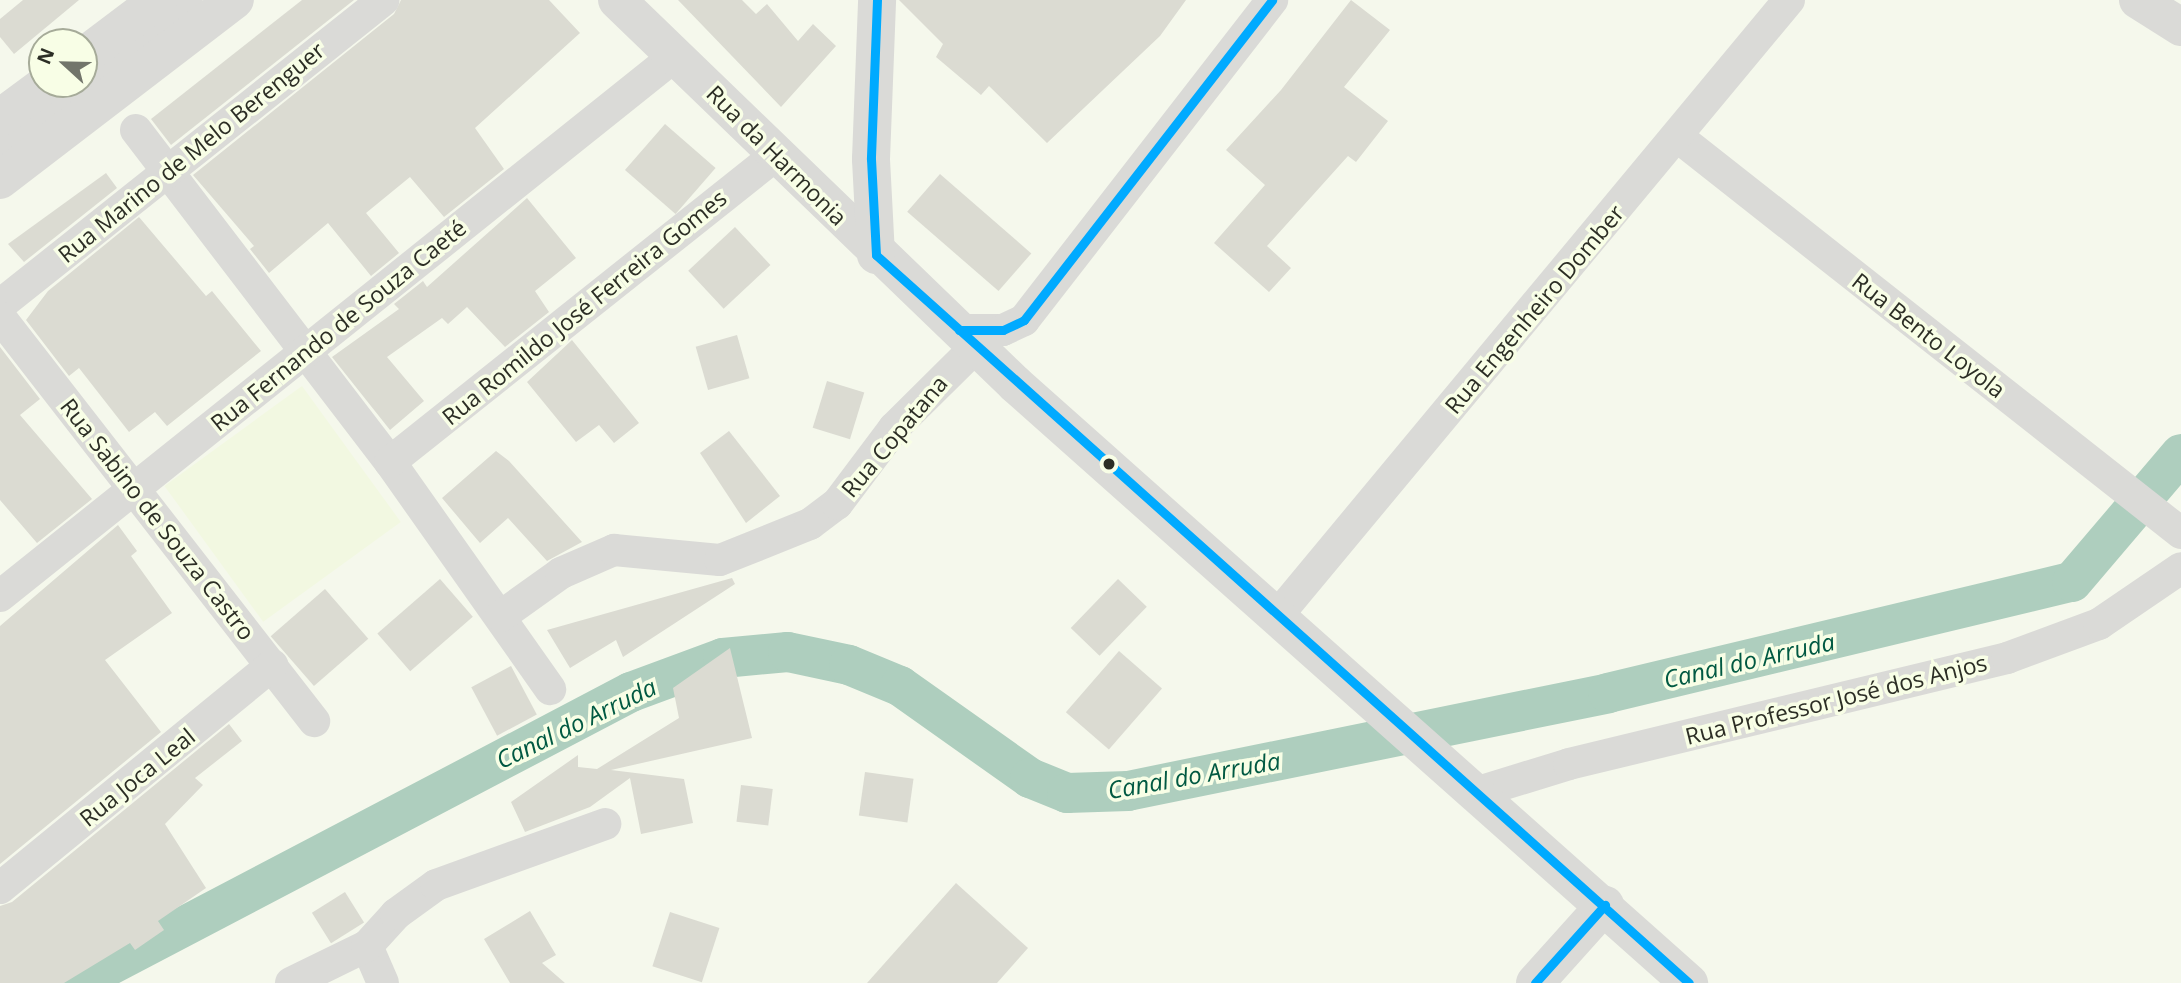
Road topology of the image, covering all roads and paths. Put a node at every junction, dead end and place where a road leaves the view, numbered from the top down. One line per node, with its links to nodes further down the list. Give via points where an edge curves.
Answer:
1 (214, 0): 19 (street)
2 (235, 0): 21 (main road)
3 (383, 0): 20 (street, Rua Marino de Melo Berenguer)
4 (617, 0): 12 (main road, Rua da Harmonia)
5 (877, 0): 22 (main road, via 871,159)
6 (1272, 0): 25 (street)
7 (1789, 0): 16 (street, Rua Engenheiro Domber)
8 (2138, 0): 10 (main road)
9 (165, 1): 11 (main road); 17 (street)
10 (2181, 27)
11 (98, 46)
12 (676, 55): 18 (main road, Rua da Harmonia); 27 (street, Rua Fernando de Souza Caeté)
13 (28, 97): 14 (main road)
14 (0, 118)
15 (136, 130): 20 (street)
16 (1678, 137): 31 (street, Rua Bento Loyola); 35 (street, Rua Engenheiro Domber)
17 (0, 149)
18 (778, 153): 22 (main road, Rua da Harmonia); 29 (street, Rua Romildo José Ferreira Gomes)
19 (0, 167)
20 (167, 172): 23 (street, Rua Marino de Melo Berenguer); 27 (street)
21 (0, 180)
22 (876, 255): 26 (main road, Rua da Harmonia)
23 (0, 305)
24 (0, 317): 30 (street, Rua Sabino de Souza Castro)
25 (1024, 320): 26 (street); 28 (street, via 1013,342)
26 (968, 338): 28 (main road, Rua da Harmonia); 34 (street, Rua Copatana, via 837,504 810,524 720,559 614,550 561,573)
27 (304, 351): 29 (street); 30 (street, Rua Fernando de Souza Caeté)
28 (1015, 384): 35 (main road, Rua da Harmonia)
29 (390, 461): 34 (street)
30 (134, 491): 33 (street, Rua Fernando de Souza Caeté); 36 (street, Rua Sabino de Souza Castro)
31 (2181, 533)
32 (2181, 568): 39 (street, Rua Professor José dos Anjos, via 2099,624 2007,658 1569,764)
33 (0, 596)
34 (501, 616): 37 (street)
35 (1277, 616): 39 (main road, Rua da Harmonia)
36 (272, 665): 38 (street, Rua Sabino de Souza Castro); 41 (street, Rua Joca Leal)
37 (550, 688)
38 (314, 722)
39 (1475, 793): 42 (main road, Rua da Harmonia)
40 (606, 824): 43 (street, via 436,885 396,914)
41 (0, 888)
42 (1605, 905): 46 (main road); 47 (main road, Rua da Harmonia)
43 (367, 946): 44 (street); 45 (street)
44 (291, 983)
45 (383, 983)
46 (1535, 983)
47 (1689, 983)

